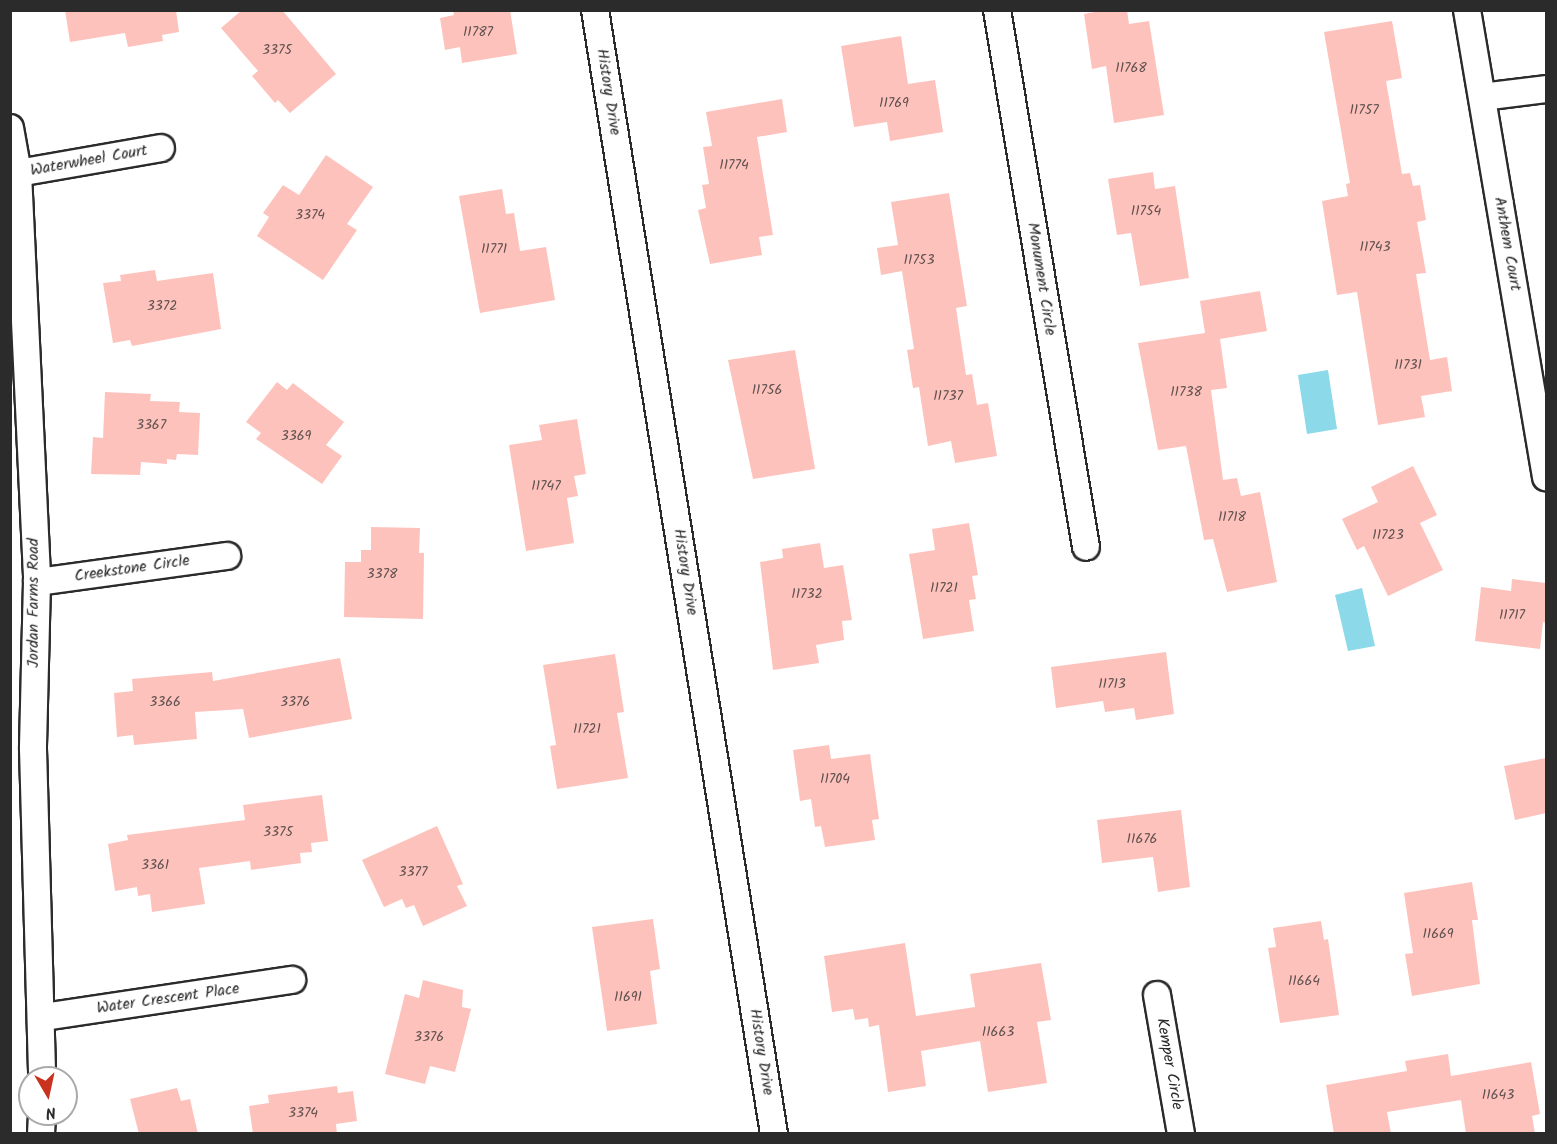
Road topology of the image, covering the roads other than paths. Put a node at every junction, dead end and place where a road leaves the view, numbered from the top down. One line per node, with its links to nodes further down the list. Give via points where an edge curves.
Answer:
1 (596, 10): 17 (street, History Drive)
2 (997, 10): 10 (street, Monument Circle)
3 (1467, 10): 5 (street, Anthem Court)
4 (1546, 88): 5 (street)
5 (1482, 97): 9 (street, Anthem Court)
6 (10, 128): 8 (street, Jordan Farms Road)
7 (160, 148): 8 (street, Waterwheel Court)
8 (18, 173): 12 (street, Jordan Farms Road)
9 (1546, 477)
10 (1086, 547)
11 (227, 556): 12 (street, Creekstone Circle)
12 (37, 582): 15 (street, Jordan Farms Road, via 33,749)
13 (292, 980): 15 (street, Water Crescent Place)
14 (1157, 995): 18 (street, Kemper Circle)
15 (44, 1017): 16 (street, Jordan Farms Road)
16 (42, 1066)
17 (774, 1134)
18 (1181, 1134)

